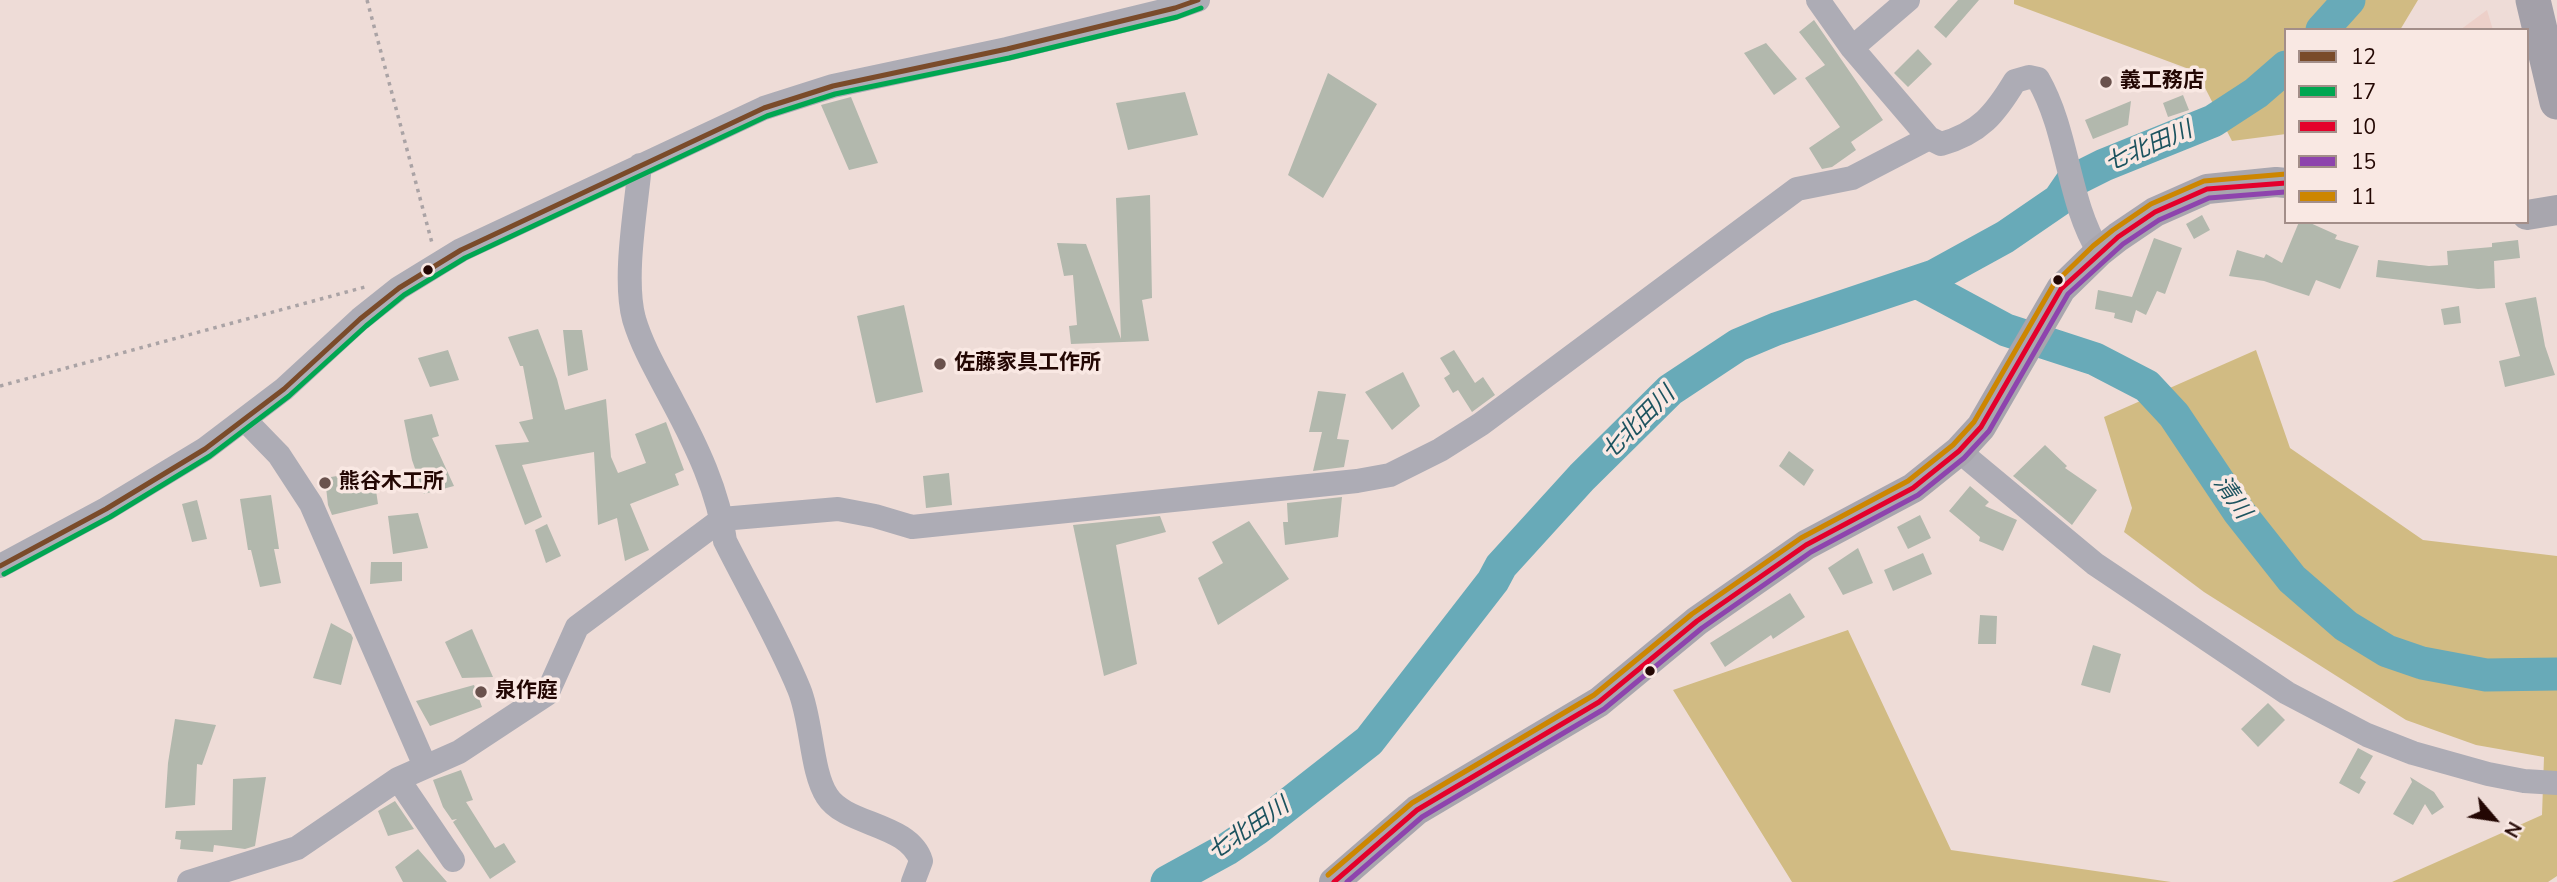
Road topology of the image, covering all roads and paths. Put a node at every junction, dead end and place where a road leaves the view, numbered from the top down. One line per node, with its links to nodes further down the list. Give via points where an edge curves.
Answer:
1 (367, 0): 14 (path)
2 (1199, 0): 9 (street, via 1007,49 832,86 764,107)
3 (1818, 0): 6 (street)
4 (1908, 0): 6 (street)
5 (2533, 0): 7 (highway)
6 (1852, 47): 8 (street)
7 (2557, 102)
8 (1928, 138): 13 (street, via 1941,144 1955,140 1984,124 2015,81 2029,76 2038,79); 19 (street, via 1852,178 1797,189 1481,424 1390,475 912,527 838,509)
9 (640, 165): 14 (street); 19 (street, via 631,273 634,319 708,476)
10 (2284, 183): 13 (main road, via 2207,189)
11 (2557, 210): 12 (main road)
12 (2529, 215)
13 (2093, 242): 18 (main road, via 2050,306 1981,427)
14 (438, 262): 15 (street)
15 (398, 288): 16 (path, via 372,285); 17 (street)
16 (0, 386)
17 (245, 420): 20 (street, via 167,474); 21 (street, via 279,455 311,504)
18 (1959, 451): 23 (street, via 2095,564 2287,693 2367,735 2413,753 2488,775); 27 (main road, via 1913,488 1806,545 1697,621 1599,702 1417,810)
19 (722, 519): 21 (street, via 577,627 547,694 459,752); 26 (street, via 725,541 799,689 821,785 835,805 914,848 921,861)
20 (0, 566)
21 (425, 766): 22 (street)
22 (398, 779): 24 (street); 25 (street, via 297,848)
23 (2557, 783)
24 (453, 860)
25 (189, 882)
26 (912, 882)
27 (1334, 882)

